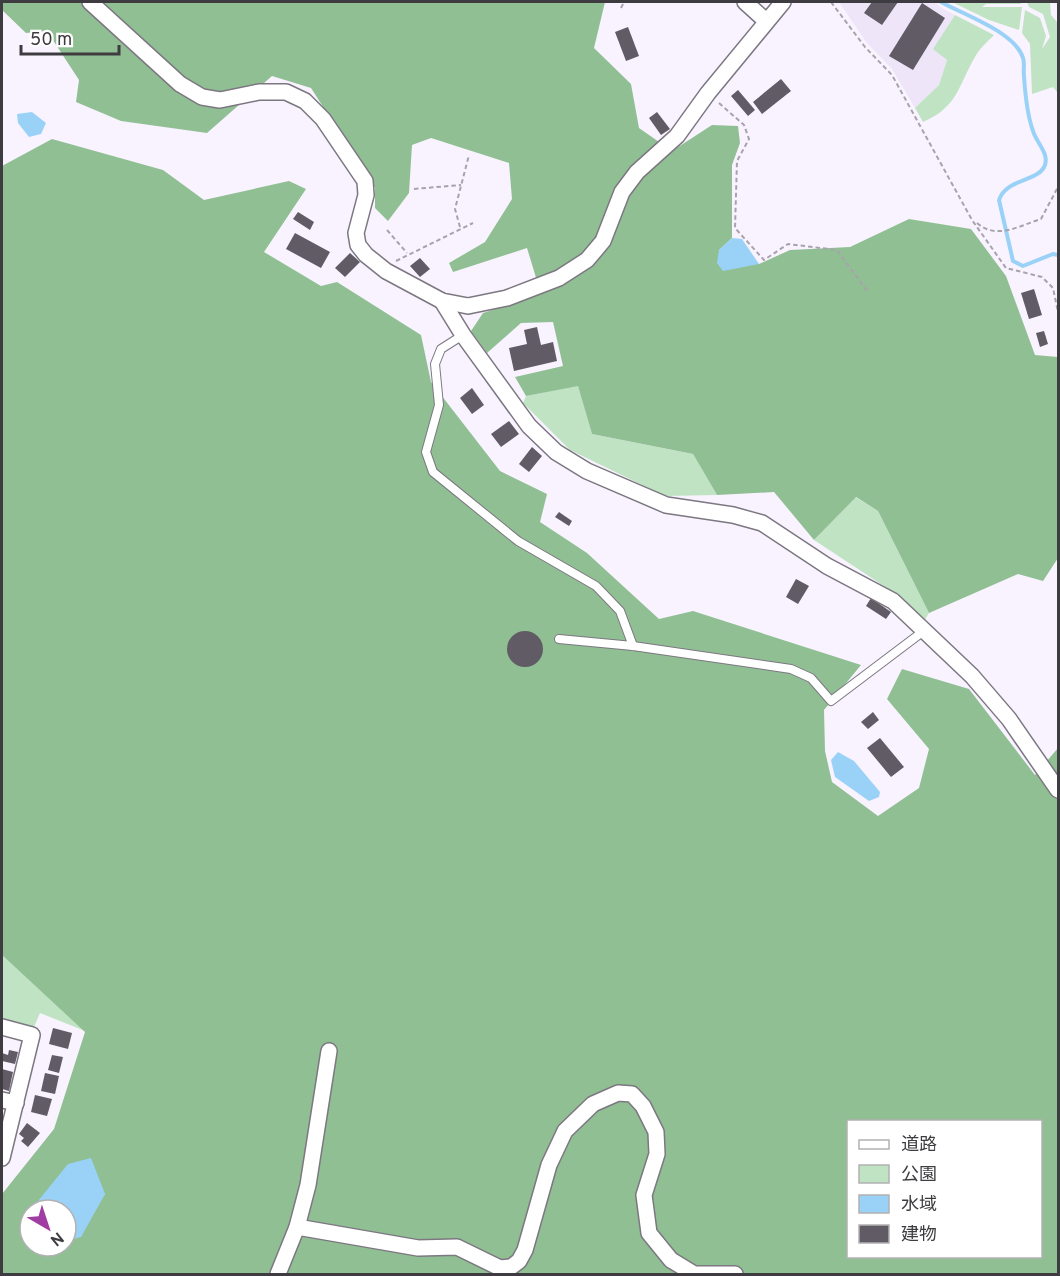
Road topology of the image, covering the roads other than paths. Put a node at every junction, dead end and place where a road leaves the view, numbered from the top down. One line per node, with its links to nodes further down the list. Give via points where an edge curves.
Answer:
1 (90, 2): 5 (street, via 180,84 202,97 220,100 259,92 286,92 305,101 365,181 366,195 356,233 358,245 386,272)
2 (745, 2): 4 (street)
3 (783, 2): 4 (street)
4 (766, 21): 5 (street, via 677,136 637,172 622,192 603,240 587,260 559,278 507,297 468,306)
5 (442, 301): 6 (street)
6 (463, 335): 7 (street, via 529,426 556,452 587,471 666,505 762,523 827,566 893,601); 9 (lane, via 441,349 435,364 439,405 426,452 433,472 518,541 596,586 621,611)
7 (925, 630): 9 (lane, via 831,700 811,678 791,669); 10 (street, via 1009,718)
8 (559, 639): 9 (lane)
9 (633, 646)
10 (1059, 790)
11 (2, 1028): 13 (street, via 32,1035)
12 (329, 1051): 15 (street, via 308,1185)
13 (11, 1102): 14 (street)
14 (2, 1158)
15 (297, 1227): 16 (street); 17 (street, via 418,1248 457,1247 500,1268 511,1268 525,1250 549,1165 565,1131 593,1104 618,1093 632,1094 644,1106 656,1132 657,1154 644,1194 649,1233 671,1260 694,1274)
16 (278, 1275)
17 (735, 1275)

